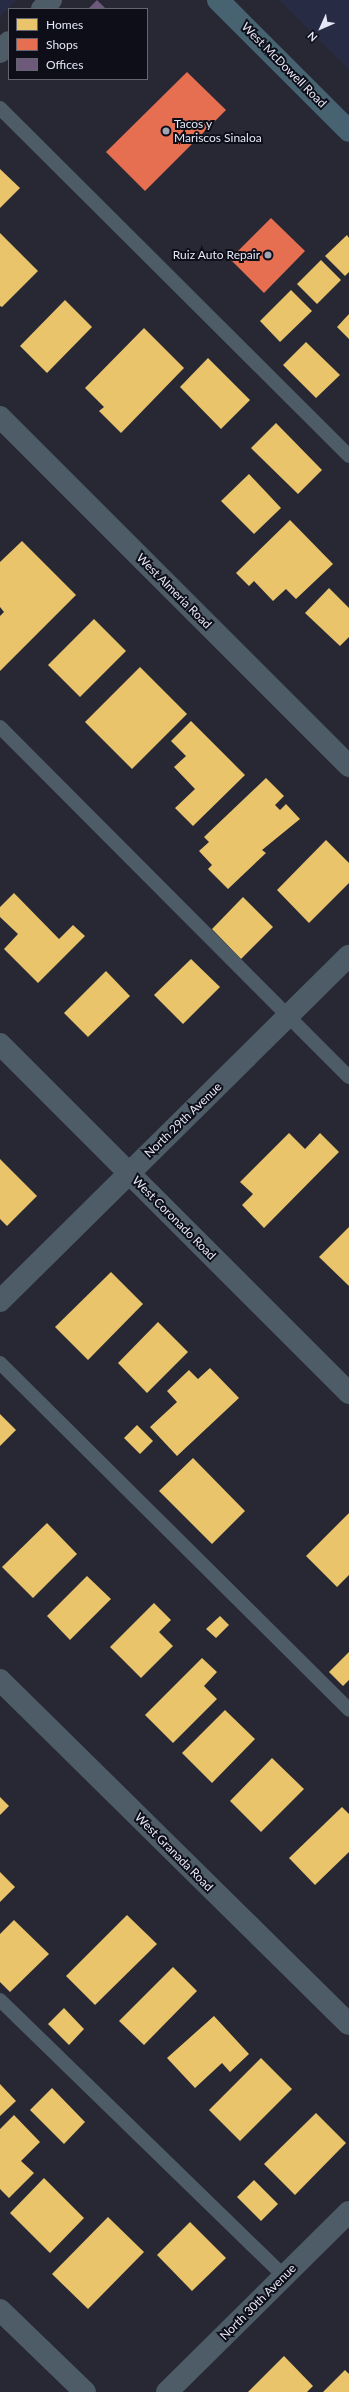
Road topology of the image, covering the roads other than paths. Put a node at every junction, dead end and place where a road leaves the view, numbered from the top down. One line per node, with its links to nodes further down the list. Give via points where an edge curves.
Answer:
1 (51, 0): 3 (street)
2 (218, 0): 7 (main road, West McDowell Road)
3 (43, 8)
4 (8, 43): 5 (street)
5 (0, 52)
6 (0, 108): 9 (lane)
7 (349, 131)
8 (0, 417): 11 (street, West Almeria Road)
9 (349, 456)
10 (0, 727): 13 (lane)
11 (349, 766)
12 (349, 956): 13 (street, North 29th Avenue)
13 (289, 1016): 15 (lane); 16 (street, North 29th Avenue)
14 (0, 1044): 16 (street, West Coronado Road)
15 (349, 1077)
16 (129, 1173): 17 (street, North 29th Avenue); 19 (street, West Coronado Road)
17 (0, 1301)
18 (0, 1363): 21 (lane)
19 (349, 1393)
20 (0, 1680): 23 (street, West Granada Road)
21 (349, 1710)
22 (0, 2000): 25 (lane)
23 (349, 2024)
24 (349, 2212): 25 (street, North 30th Avenue)
25 (284, 2276): 28 (street, North 30th Avenue)
26 (0, 2310): 27 (street)
27 (85, 2392)
28 (167, 2392)

